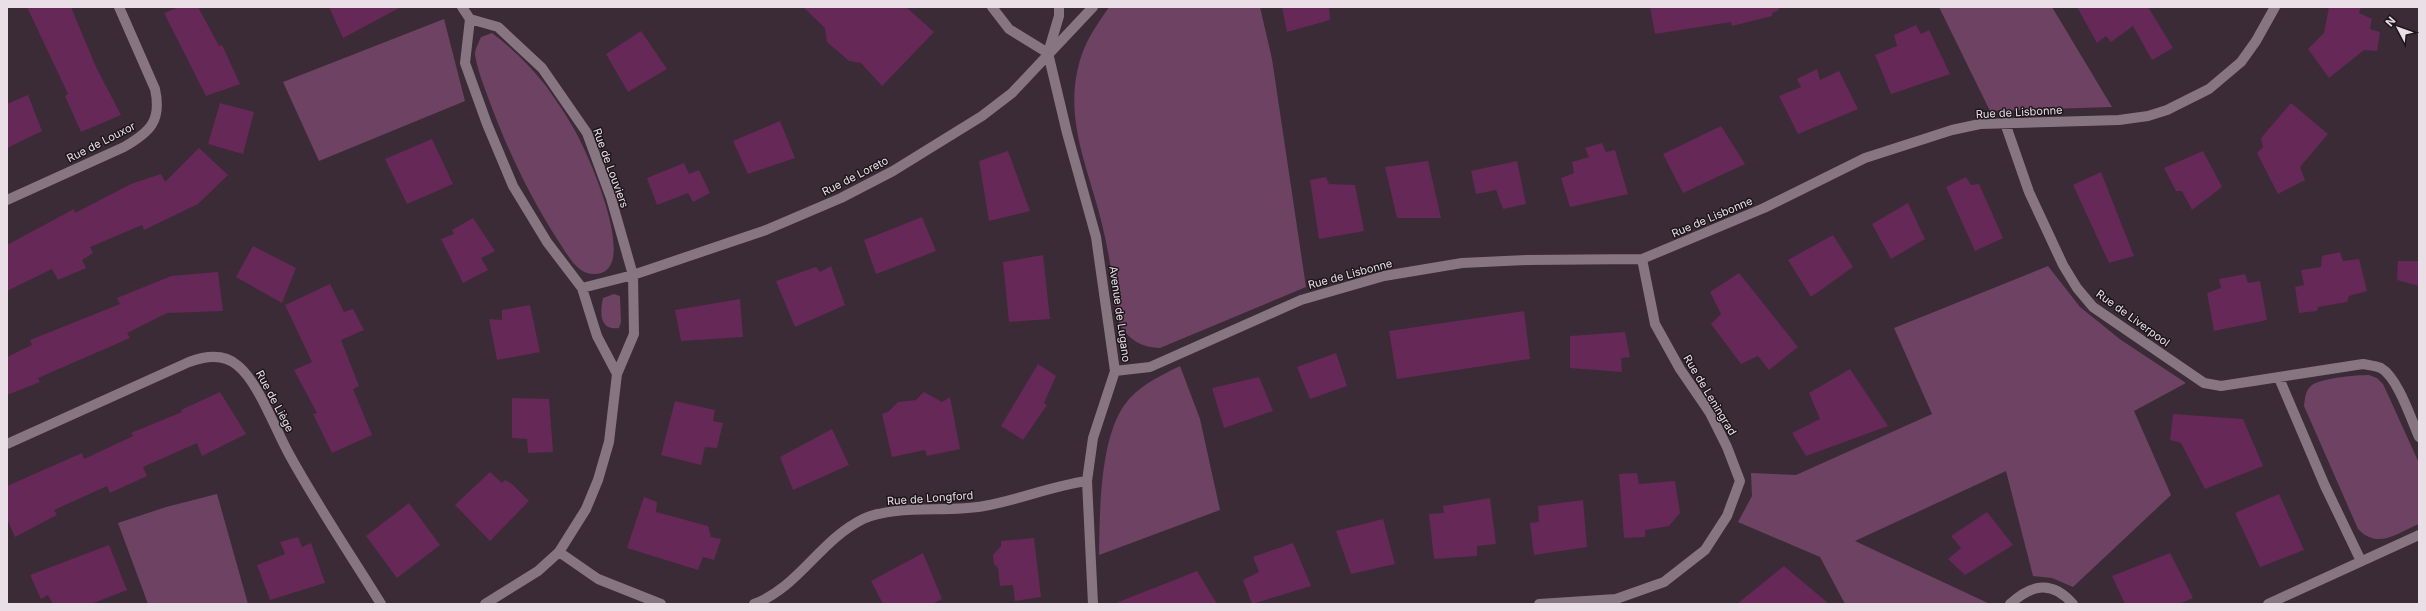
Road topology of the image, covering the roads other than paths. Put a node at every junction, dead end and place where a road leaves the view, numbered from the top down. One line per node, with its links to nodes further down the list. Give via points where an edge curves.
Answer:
1 (118, 7): 10 (street, Rue de Louxor, via 155,89 158,102 154,123 138,139 124,147)
2 (462, 7): 7 (street)
3 (992, 7): 8 (street, via 1009,29)
4 (1059, 7): 8 (street, Avenue de Lugano, via 1059,16)
5 (1093, 7): 8 (street, Rue de Loreto)
6 (2275, 7): 9 (street, Rue de Lisbonne, via 2241,62 2209,89 2167,110 2119,120)
7 (470, 19): 12 (street, Rue de Louviers, via 498,27 542,68 587,133 611,198); 13 (street, via 464,63 487,124 513,186 548,242)
8 (1048, 53): 12 (street, Rue de Loreto, via 1012,93 982,116 876,180 787,222); 14 (street, Avenue de Lugano, via 1096,237)
9 (2005, 123): 11 (street, Rue de Lisbonne, via 1980,124 1952,130 1865,158 1764,208); 16 (street, Rue de Liverpool, via 2029,192 2063,265 2093,307 2204,383 2222,386)
10 (7, 200)
11 (1642, 259): 14 (street, Rue de Lisbonne, via 1462,263 1384,276 1301,300 1150,367); 28 (street, Rue de Leningrad, via 1655,324 1680,370 1710,413 1740,481 1727,516 1705,550 1664,582 1616,599)
12 (633, 275): 13 (street, Rue de Loreto); 15 (street, Rue de Louviers, via 634,334)
13 (582, 288): 15 (street, via 597,336)
14 (1115, 371): 19 (street, Avenue de Lugano, via 1093,438)
15 (617, 374): 21 (street, Rue de Louviers, via 611,432 598,480 580,522)
16 (2279, 378): 17 (street, Rue de Liverpool, via 2363,364 2382,368 2398,390); 22 (street)
17 (2419, 437)
18 (7, 444): 23 (street, Rue de Liège, via 195,360 213,356 227,358 246,372 289,454)
19 (1087, 481): 26 (street, Rue de Longford, via 1063,484 985,506 959,510 888,512 865,518 834,537 776,594); 27 (street, Avenue de Lugano)
20 (2419, 535): 22 (street)
21 (559, 552): 24 (street, Rue de Louviers, via 538,571); 25 (street, via 598,580)
22 (2361, 561): 31 (street)
23 (381, 604)
24 (485, 604)
25 (661, 604)
26 (754, 604)
27 (1093, 604)
28 (1539, 604)
29 (2010, 604): 30 (street, via 2032,589 2047,586)
30 (2073, 604)
31 (2268, 604)

